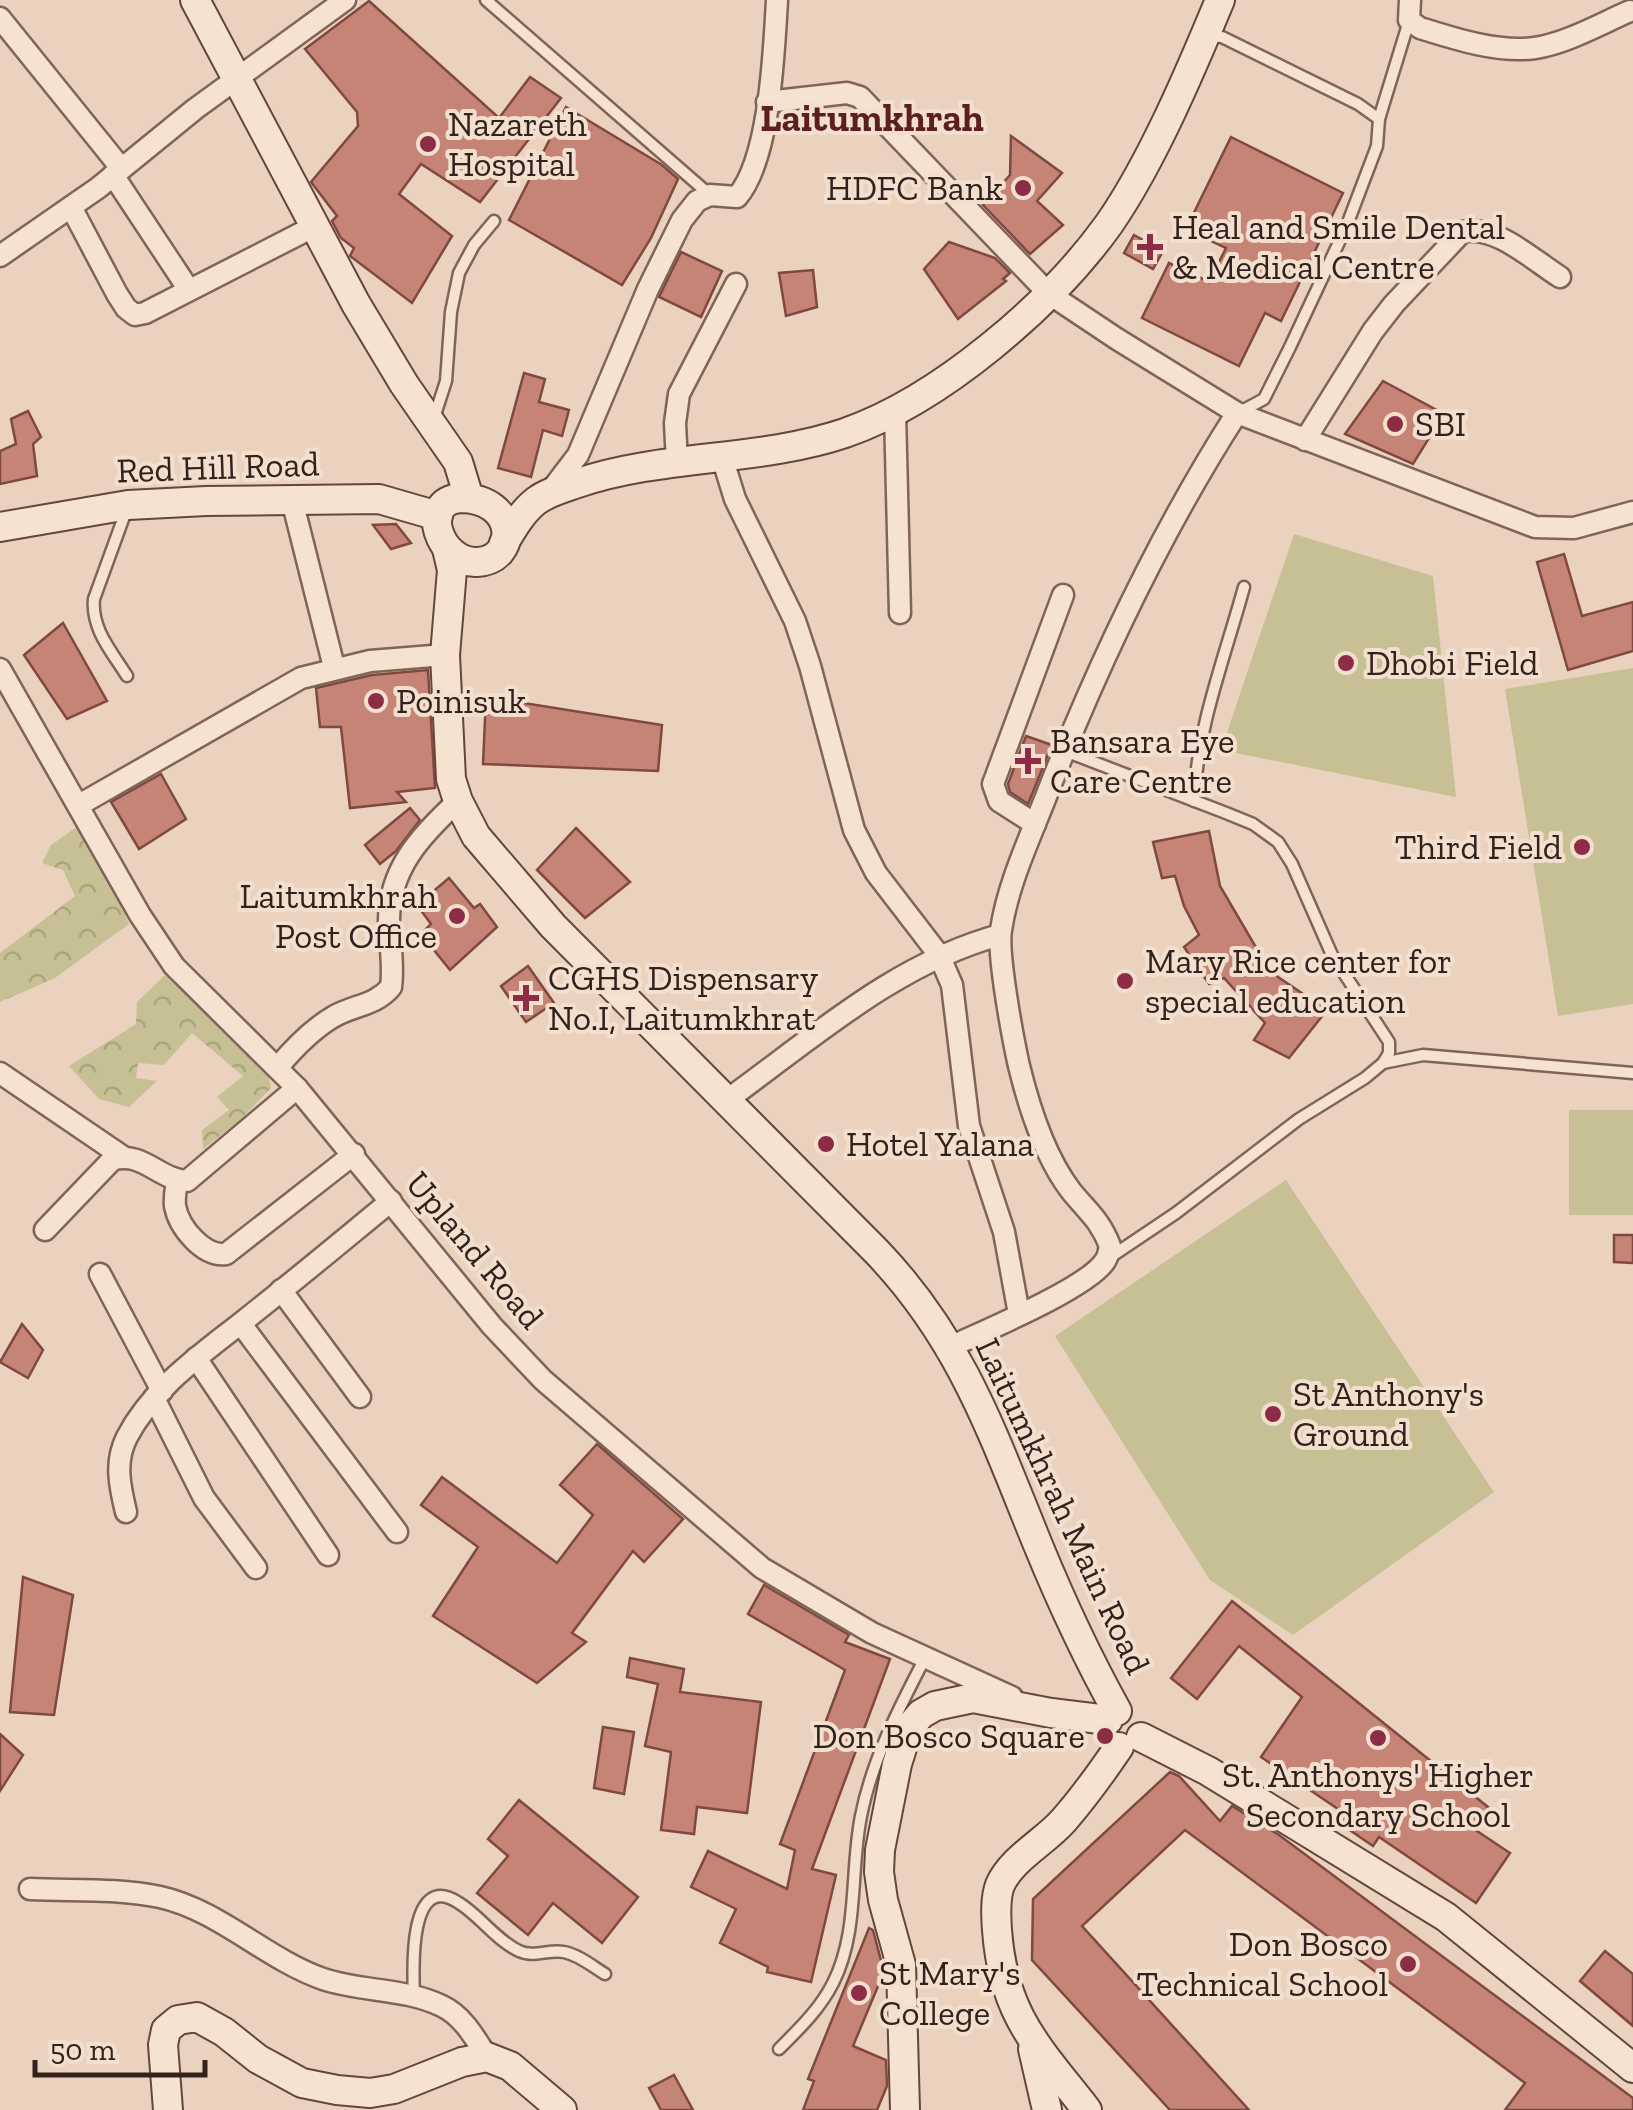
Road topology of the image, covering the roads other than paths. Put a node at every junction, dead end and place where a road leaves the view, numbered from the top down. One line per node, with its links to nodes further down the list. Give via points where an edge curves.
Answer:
1 (195, 0): 10 (street)
2 (345, 0): 10 (street)
3 (486, 0): 14 (lane)
4 (777, 0): 11 (street)
5 (1220, 0): 9 (street)
6 (1410, 10): 7 (street, via 1420,28 1512,50 1562,40); 12 (lane)
7 (1629, 10)
8 (0, 18): 13 (street)
9 (1205, 36): 12 (lane, via 1222,37); 22 (street, via 1109,223)
10 (236, 78): 13 (street); 17 (street)
11 (768, 102): 14 (street, via 746,188 737,197); 22 (street, via 847,92 860,97)
12 (1380, 119): 24 (lane, via 1378,146 1347,225 1290,347 1264,399)
13 (117, 172): 15 (street); 21 (street)
14 (710, 195): 29 (street, via 682,220 578,455)
15 (71, 207): 18 (street); 21 (street, via 126,308 144,313)
16 (494, 222): 25 (lane, via 459,273 446,382)
17 (314, 226): 21 (street); 25 (street)
18 (0, 256)
19 (1560, 277): 26 (street, via 1488,232 1462,232 1373,331)
20 (736, 284): 28 (street, via 679,394)
21 (190, 290)
22 (1048, 293): 23 (street, via 993,344); 24 (street)
23 (895, 412): 27 (street, via 802,444); 40 (street)
24 (1237, 414): 26 (street); 46 (street, via 1193,481)
25 (432, 424): 31 (street)
26 (1305, 440): 33 (street, via 1535,527 1574,528)
27 (722, 457): 28 (street); 52 (street, via 734,500 810,666 854,830 876,873)
28 (677, 463): 29 (street, via 604,474)
29 (543, 497): 31 (street); 37 (street)
30 (292, 500): 32 (street, Red Hill Road); 34 (street, Red Hill Road, via 379,499); 43 (street)
31 (478, 500): 34 (street, via 446,502); 37 (street, via 502,514 506,533)
32 (128, 505): 35 (street, Red Hill Road); 45 (lane, via 93,613)
33 (1633, 512)
34 (438, 516): 36 (street, via 436,528)
35 (0, 527)
36 (448, 549): 37 (street, via 473,562); 41 (street)
37 (498, 550): 41 (street)
38 (1244, 587): 48 (lane, via 1202,732)
39 (1063, 595): 50 (street, via 993,784 998,801)
40 (900, 613)
41 (450, 625): 42 (street, Laitumkhrah Main Road)
42 (446, 655): 43 (street); 47 (street, Laitumkhrah Main Road, via 451,779)
43 (334, 667): 49 (street, via 259,699)
44 (0, 669): 49 (street, Upland Road)
45 (128, 676)
46 (1064, 751): 48 (lane); 50 (street)
47 (458, 801): 54 (street, via 404,859 389,918 391,987 372,1003 317,1027); 58 (street, Laitumkhrah Main Road, via 500,868)
48 (1194, 801): 53 (lane, via 1278,842 1332,954 1389,1042)
49 (79, 806): 54 (street, Upland Road, via 174,966)
50 (1036, 824): 51 (street)
51 (1000, 935): 52 (street); 64 (street, via 1020,1066 1039,1130 1070,1190 1101,1223 1110,1246)
52 (938, 955): 58 (street); 67 (street, via 952,985 969,1126 1004,1232)
53 (1383, 1063): 56 (lane, via 1423,1055); 64 (lane)
54 (278, 1067): 57 (street, Upland Road)
55 (0, 1073): 60 (street)
56 (1633, 1073)
57 (297, 1088): 59 (street, Upland Road); 61 (street, via 196,1176)
58 (727, 1100): 69 (street, Laitumkhrah Main Road, via 900,1276)
59 (354, 1154): 61 (street, via 226,1254 214,1256 178,1215); 62 (street, Upland Road)
60 (122, 1156): 61 (street); 63 (street, via 103,1167)
61 (177, 1180)
62 (391, 1201): 66 (street); 77 (street, Upland Road, via 544,1380 762,1568)
63 (45, 1230)
64 (1105, 1260): 67 (street)
65 (100, 1274): 71 (street)
66 (282, 1290): 68 (street); 72 (street)
67 (1019, 1314): 69 (street)
68 (240, 1324): 70 (street); 74 (street)
69 (950, 1347): 79 (street, Laitumkhrah Main Road, via 986,1414)
70 (196, 1358): 71 (street); 75 (street)
71 (158, 1394): 73 (street, via 126,1438 119,1460); 76 (street, via 204,1498)
72 (360, 1397)
73 (126, 1512)
74 (397, 1532)
75 (328, 1555)
76 (256, 1568)
77 (925, 1658): 78 (street, Upland Road); 85 (lane, via 874,1767 860,1816 846,1945 834,1982)
78 (1051, 1714): 79 (street); 90 (street, via 973,1698 934,1706 908,1728 879,1872 901,1964)
79 (1112, 1715): 80 (street, Laitumkhrah Main Road, via 1108,1739)
80 (1130, 1742): 84 (street, via 1000,1886 996,1912 1006,1987); 87 (street, via 1208,1771 1446,1917)
81 (30, 1889): 83 (street, via 161,1898 323,1978)
82 (605, 1974): 83 (lane, via 564,1952 525,1954 462,1904 438,1896 416,1928)
83 (414, 1996): 86 (street, via 446,2008 469,2028)
84 (1032, 2043): 91 (street); 92 (street)
85 (779, 2049)
86 (486, 2057): 88 (street, via 394,2089 337,2090 302,2083 197,2017 178,2020 166,2030 163,2045); 89 (street, via 510,2066)
87 (1633, 2068)
88 (168, 2110)
89 (562, 2110)
90 (904, 2110)
91 (1047, 2110)
92 (1088, 2110)

